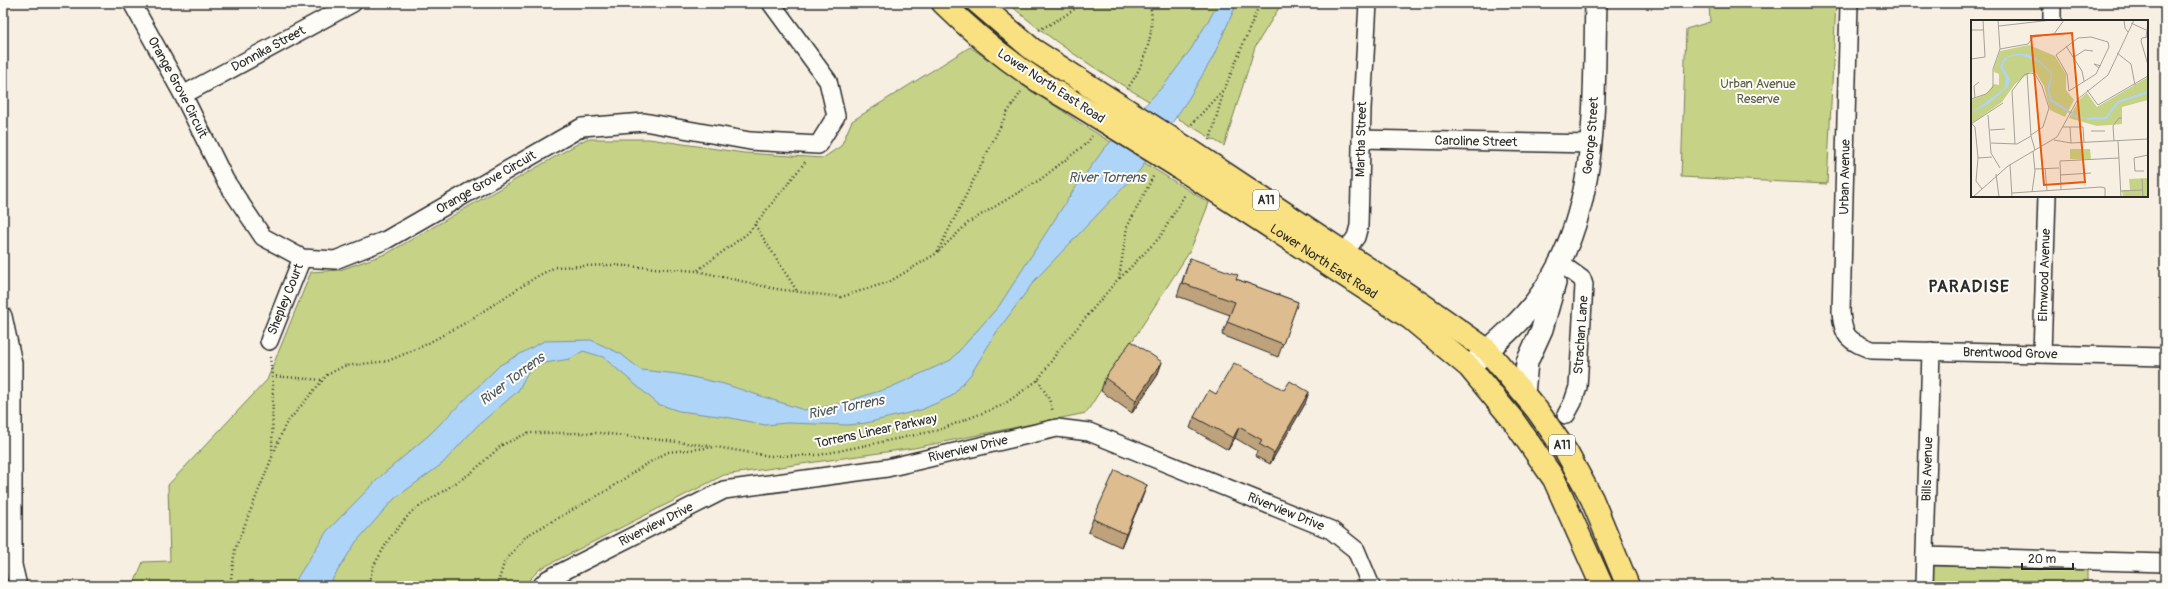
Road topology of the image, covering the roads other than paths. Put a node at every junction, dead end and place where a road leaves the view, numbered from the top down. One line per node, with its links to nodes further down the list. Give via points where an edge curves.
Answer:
1 (132, 3): 11 (street, Orange Grove Circuit)
2 (353, 3): 11 (street, Donnika Street)
3 (771, 3): 16 (street, Orange Grove Circuit, via 828,81 836,116 818,145 750,141 644,122 582,127 386,240 335,260)
4 (943, 3): 14 (main road, Lower North East Road / A11, bridge, via 980,37 1031,76 1070,100)
5 (978, 3): 14 (main road, Lower North East Road / A11, bridge, via 1020,40 1088,86)
6 (1368, 3): 12 (street, Martha Street)
7 (1596, 3): 13 (street, George Street)
8 (1849, 3): 21 (street, Urban Avenue, via 1841,312 1842,328)
9 (2052, 3): 10 (street)
10 (2052, 20)
11 (183, 95): 16 (street, Orange Grove Circuit, via 225,180 263,237)
12 (1361, 139): 13 (street, Caroline Street); 17 (street, Martha Street, via 1358,232)
13 (1592, 144): 18 (street, George Street, via 1579,213 1571,241)
14 (1177, 154): 17 (main road, Lower North East Road / A11)
15 (2047, 197): 24 (street, Elmwood Avenue)
16 (302, 258): 20 (street, Shepley Court)
17 (1339, 260): 22 (main road, Lower North East Road / A11); 26 (main road, Lower North East Road / A11)
18 (1560, 263): 22 (street, George Street, via 1522,318); 27 (street, George Street, via 1542,329 1527,362); 28 (street, Strachan Lane, via 1582,279 1584,285 1578,387)
19 (3, 316): 31 (street, via 13,363 12,565)
20 (269, 341)
21 (1857, 344): 23 (street, Brentwood Grove, via 1872,350)
22 (1487, 350): 26 (street, George Street); 27 (main road, Lower North East Road / A11)
23 (1931, 351): 24 (street, Brentwood Grove); 29 (street, Bills Avenue)
24 (2042, 354): 25 (street, Brentwood Grove)
25 (2165, 357)
26 (1469, 367): 34 (main road, Lower North East Road / A11, via 1514,420 1554,479)
27 (1524, 394): 35 (main road, Lower North East Road / A11, via 1567,453 1583,480)
28 (1566, 415)
29 (1925, 556): 30 (street); 36 (street, Bills Avenue)
30 (2165, 563)
31 (18, 586)
32 (541, 586): 33 (street, Riverview Drive, via 548,579 724,490 887,468 1057,428 1089,432 1331,530 1356,550)
33 (1371, 586)
34 (1602, 586)
35 (1628, 586)
36 (1924, 586)

